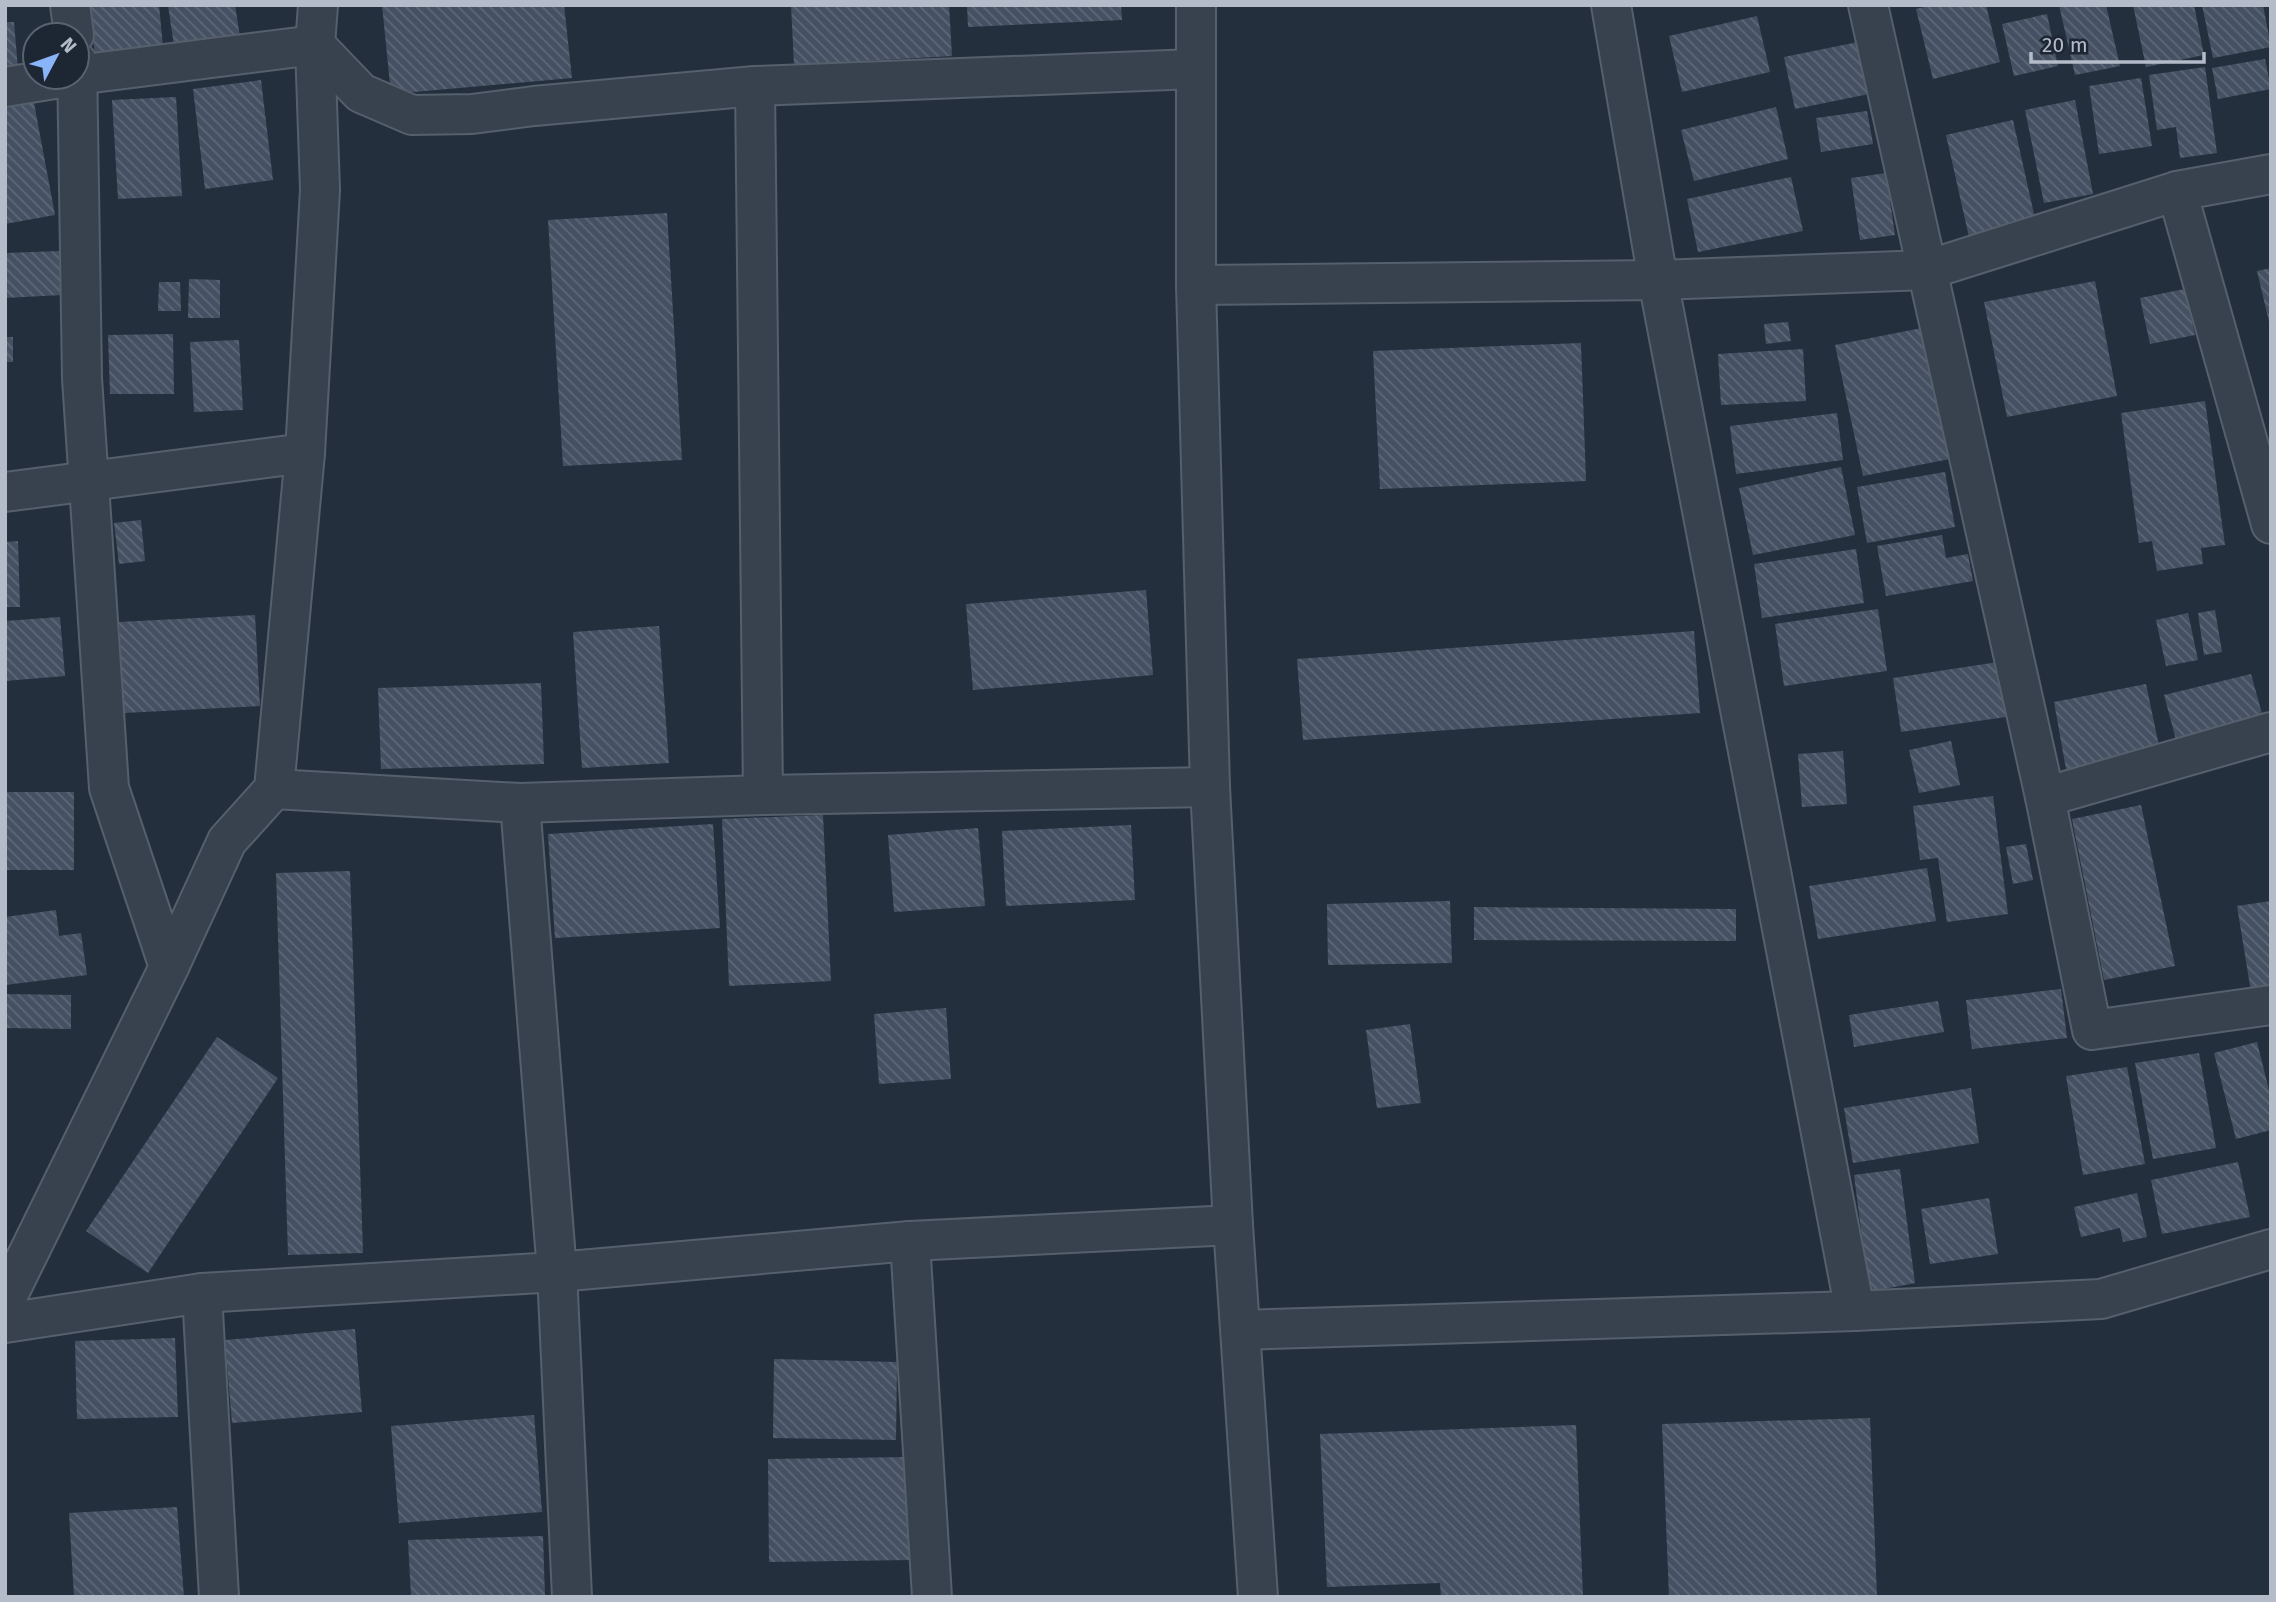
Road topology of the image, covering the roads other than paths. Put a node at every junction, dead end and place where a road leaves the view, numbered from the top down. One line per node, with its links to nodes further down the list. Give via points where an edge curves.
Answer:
1 (318, 5): 5 (street)
2 (1196, 5): 6 (street)
3 (1612, 5): 13 (street)
4 (1868, 5): 12 (street)
5 (315, 45): 7 (street); 8 (street, via 361,93 412,115 472,114); 15 (street, via 320,190)
6 (1195, 69): 8 (street); 14 (street)
7 (91, 70)
8 (755, 86): 22 (street)
9 (75, 91): 16 (street)
10 (2271, 174): 11 (street)
11 (2177, 191): 12 (street); 18 (street)
12 (1927, 270): 13 (street); 23 (street)
13 (1658, 280): 14 (street); 33 (street)
14 (1196, 285): 20 (street)
15 (305, 453): 16 (street); 21 (street)
16 (89, 481): 17 (street); 25 (street, via 109,788)
17 (5, 492)
18 (2271, 524)
19 (2271, 732): 23 (street)
20 (1210, 787): 22 (street); 27 (street)
21 (274, 789): 24 (street); 25 (street, via 227,841)
22 (762, 794): 24 (street)
23 (2045, 797): 26 (street, via 2092,1030)
24 (520, 803): 30 (street)
25 (169, 967): 32 (street)
26 (2271, 1005)
27 (1233, 1225): 28 (street); 35 (street)
28 (911, 1241): 30 (street); 38 (street)
29 (2271, 1249): 33 (street, via 2101,1299)
30 (557, 1272): 31 (street); 37 (street)
31 (202, 1293): 34 (street); 36 (street)
32 (5, 1301)
33 (1855, 1311): 35 (street)
34 (5, 1323)
35 (1241, 1330): 39 (street)
36 (219, 1597)
37 (572, 1597)
38 (932, 1597)
39 (1258, 1597)

